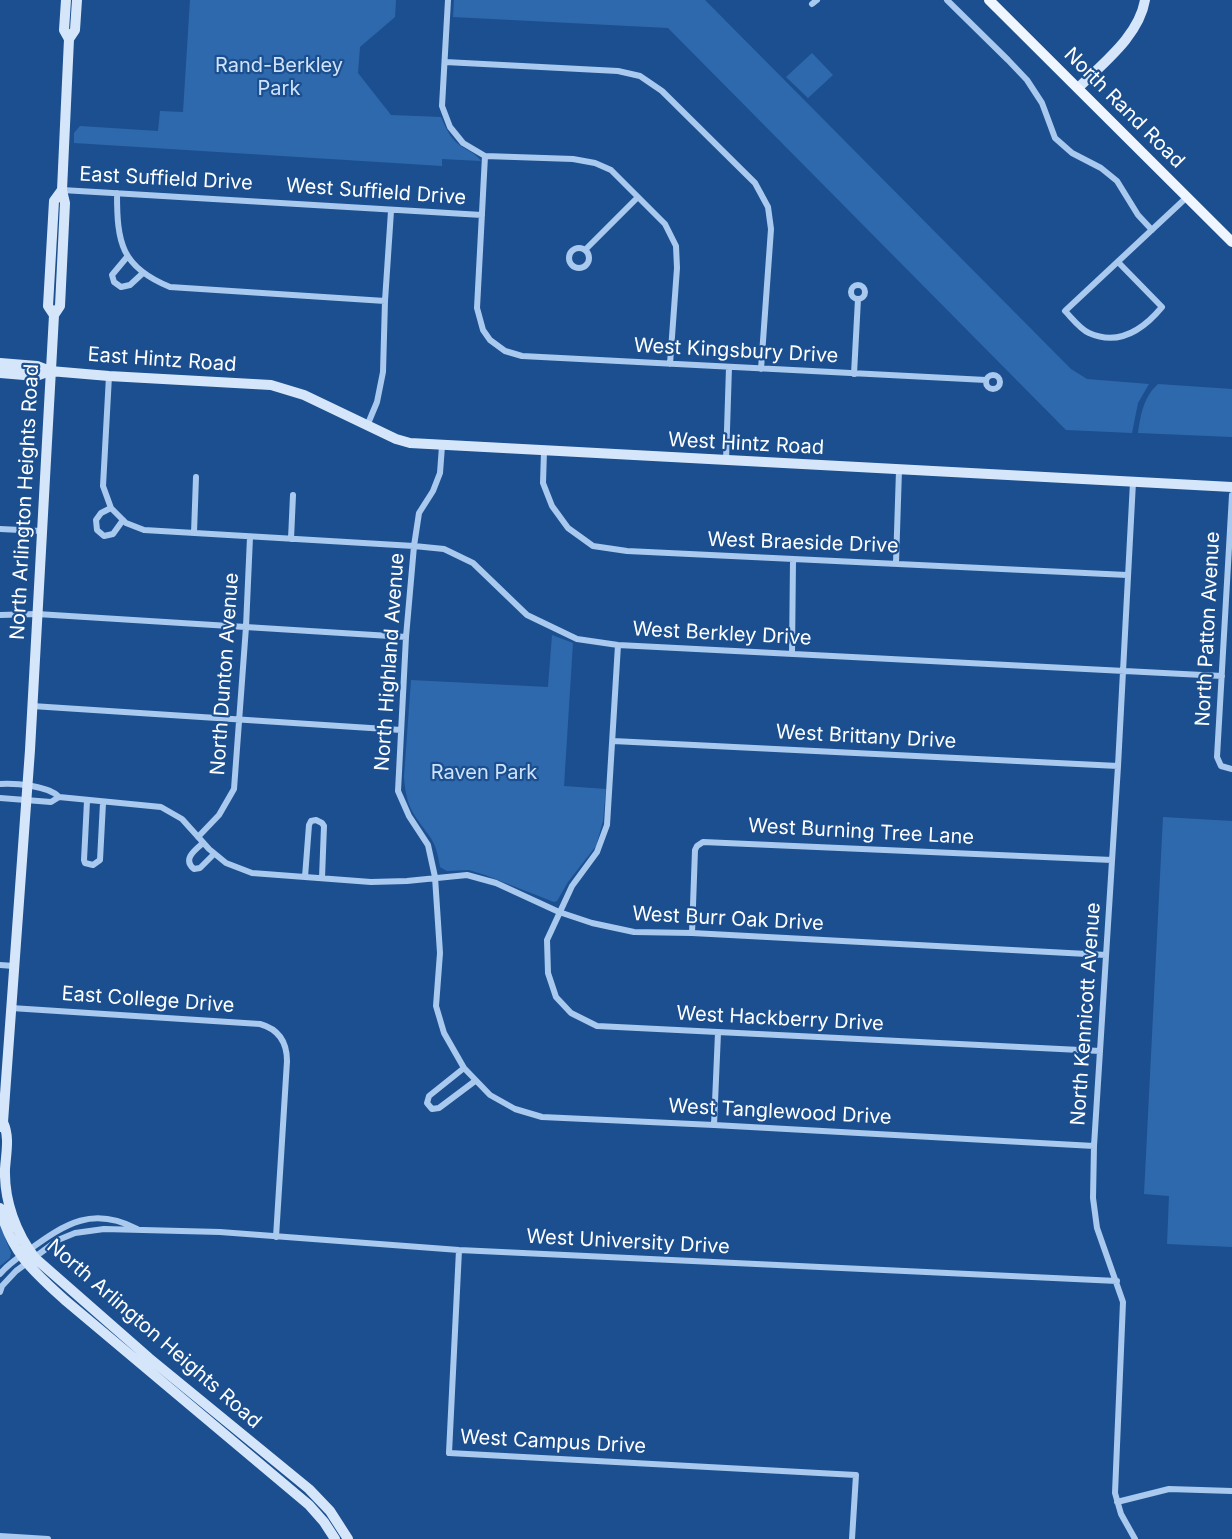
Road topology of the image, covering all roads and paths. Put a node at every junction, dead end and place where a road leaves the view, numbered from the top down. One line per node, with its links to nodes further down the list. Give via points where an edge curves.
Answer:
1 (66, 0): 7 (main road, North Arlington Heights Road, via 64,30)
2 (77, 0): 7 (main road, North Arlington Heights Road, via 75,30)
3 (448, 0): 8 (street)
4 (947, 0): 18 (street, via 1027,80 1042,103 1055,138 1117,180)
5 (989, 0): 9 (main road, North Rand Road)
6 (1145, 0): 9 (main road, via 1137,25)
7 (69, 39): 11 (main road, North Arlington Heights Road)
8 (445, 62): 10 (street, via 442,106 450,127 463,143); 29 (street, via 618,71 640,76 662,91 755,183 768,207 771,229)
9 (1078, 88): 13 (main road, North Rand Road)
10 (485, 156): 14 (street, via 595,163 611,170); 17 (street)
11 (62, 190): 12 (street, East Suffield Drive); 30 (main road, North Arlington Heights Road, via 65,203 60,306 54,315)
12 (117, 193): 15 (street, East Suffield Drive); 21 (street, via 117,224)
13 (1187, 196): 18 (street); 19 (main road, North Rand Road)
14 (638, 197): 20 (street); 27 (street, via 665,224 676,246)
15 (267, 201): 16 (street, West Suffield Drive)
16 (391, 211): 17 (street, West Suffield Drive); 25 (street)
17 (482, 215): 27 (street, West Kingsbury Drive, via 477,308 490,340 505,351 522,356)
18 (1152, 230): 22 (street)
19 (1232, 242)
20 (585, 250)
21 (127, 257): 23 (street); 23 (street, via 112,274 114,282 121,287 130,285)
22 (1118, 262): 22 (street, via 1065,311 1087,333 1123,338 1162,307)
23 (143, 273): 25 (street, via 170,288)
24 (858, 299): 32 (street)
25 (385, 301): 36 (street, via 383,372)
26 (0, 363): 30 (main road, East Hintz Road)
27 (670, 364): 28 (street, West Kingsbury Drive)
28 (729, 367): 29 (street, West Kingsbury Drive); 39 (street)
29 (760, 369): 32 (street, West Kingsbury Drive)
30 (50, 371): 31 (main road, East Hintz Road, via 36,376); 33 (main road, East Hintz Road); 49 (main road, North Arlington Heights Road)
31 (0, 373)
32 (854, 374): 34 (street, West Kingsbury Drive)
33 (109, 376): 35 (main road, East Hintz Road); 46 (street, via 103,486)
34 (986, 380)
35 (271, 385): 36 (main road, West Hintz Road, via 304,395)
36 (367, 426): 37 (main road, West Hintz Road, via 410,443)
37 (442, 446): 38 (main road, West Hintz Road); 53 (street, North Highland Avenue, via 440,473 419,513)
38 (544, 451): 39 (main road, West Hintz Road); 54 (street, West Braeside Drive, via 543,483 552,506 568,528 593,546)
39 (726, 461): 40 (main road, West Hintz Road)
40 (899, 470): 42 (main road, West Hintz Road); 55 (street)
41 (196, 477): 50 (street)
42 (1133, 482): 43 (main road, West Hintz Road); 56 (street, North Kennicott Avenue)
43 (1232, 487)
44 (292, 495): 52 (street)
45 (1232, 495): 64 (street, North Patton Avenue)
46 (111, 508): 47 (street); 47 (street, via 96,520 97,530 104,536 113,534)
47 (123, 520): 50 (street, West Berkley Drive, via 144,530)
48 (0, 529): 49 (street)
49 (41, 531): 57 (main road, North Arlington Heights Road)
50 (194, 533): 51 (street, West Berkley Drive)
51 (250, 537): 52 (street, West Berkley Drive); 59 (street, North Dunton Avenue)
52 (291, 539): 53 (street, West Berkley Drive)
53 (414, 546): 60 (street, North Highland Avenue); 61 (street, West Berkley Drive, via 444,549 473,563 527,615 577,639)
54 (793, 560): 55 (street, West Braeside Drive); 62 (street)
55 (896, 563): 56 (street, West Braeside Drive)
56 (1127, 575): 63 (street, North Kennicott Avenue)
57 (37, 614): 58 (street); 59 (street); 65 (main road, North Arlington Heights Road)
58 (0, 615)
59 (246, 627): 60 (street); 66 (street, North Dunton Avenue)
60 (406, 637): 67 (street, North Highland Avenue)
61 (618, 645): 62 (street, West Berkley Drive); 68 (street, West Hackberry Drive)
62 (792, 654): 63 (street, West Berkley Drive)
63 (1122, 671): 64 (street, West Berkley Drive); 69 (street, North Kennicott Avenue)
64 (1222, 676): 70 (street, North Patton Avenue, via 1218,755 1220,765)
65 (32, 706): 66 (street); 72 (main road, North Arlington Heights Road)
66 (240, 720): 67 (street); 78 (street, North Dunton Avenue, via 234,789 219,815)
67 (401, 730): 83 (street, North Highland Avenue, via 398,791 428,845)
68 (613, 741): 69 (street, West Brittany Drive); 85 (street, West Hackberry Drive, via 607,825 597,852)
69 (1118, 766): 81 (street, North Kennicott Avenue)
70 (1232, 769)
71 (0, 784): 72 (street)
72 (28, 786): 73 (street, via 54,792); 75 (main road, North Arlington Heights Road)
73 (59, 797): 75 (street, via 51,802); 76 (street, West Burr Oak Drive)
74 (0, 798): 75 (street)
75 (27, 800): 89 (main road, North Arlington Heights Road)
76 (87, 801): 77 (street, West Burr Oak Drive); 77 (street, via 84,860 93,866 100,860)
77 (104, 803): 78 (street, West Burr Oak Drive, via 161,807 182,819)
78 (198, 837): 79 (street, West Burr Oak Drive)
79 (203, 843): 80 (street, West Burr Oak Drive); 80 (street, via 190,856 191,867 200,868)
80 (214, 854): 82 (street, West Burr Oak Drive, via 234,868 252,873)
81 (1113, 860): 86 (street, West Burning Tree Lane, via 703,842 695,850); 87 (street, North Kennicott Avenue)
82 (305, 877): 84 (street, West Burr Oak Drive); 84 (street, via 309,825 316,820 324,826)
83 (435, 877): 84 (street, West Burr Oak Drive, via 407,882); 85 (street, West Burr Oak Drive, via 466,874); 93 (street, West Tanglewood Drive, via 440,953 436,1006 444,1033)
84 (322, 878)
85 (559, 912): 86 (street, West Burr Oak Drive, via 634,932); 91 (street, West Hackberry Drive, via 547,940 548,973 556,997 571,1013 597,1026)
86 (692, 933): 87 (street, West Burr Oak Drive)
87 (1106, 955): 92 (street, North Kennicott Avenue)
88 (0, 965): 89 (street)
89 (14, 966): 90 (main road, North Arlington Heights Road)
90 (11, 1008): 95 (main road, North Arlington Heights Road); 100 (street, East College Drive, via 260,1024 279,1035 287,1061)
91 (718, 1033): 92 (street, West Hackberry Drive); 96 (street)
92 (1100, 1051): 97 (street, North Kennicott Avenue)
93 (465, 1068): 94 (street, West Tanglewood Drive); 94 (street, via 429,1096 428,1106 439,1108)
94 (475, 1081): 96 (street, West Tanglewood Drive, via 498,1100 542,1117)
95 (2, 1125): 102 (main road, North Arlington Heights Road, via 7,1131 5,1172 10,1203)
96 (714, 1125): 97 (street, West Tanglewood Drive)
97 (1094, 1146): 104 (street, North Kennicott Avenue, via 1097,1228)
98 (0, 1208): 102 (main road, North Arlington Heights Road, via 7,1230)
99 (138, 1229): 100 (street, West University Drive); 102 (street, West University Drive, via 75,1233); 102 (street, via 103,1217 78,1220 57,1230)
100 (276, 1237): 101 (street, West University Drive)
101 (459, 1250): 104 (street, West University Drive); 112 (street, West Campus Drive, via 449,1453 856,1475)
102 (28, 1257): 103 (street); 105 (street); 110 (main road, North Arlington Heights Road, via 66,1301 309,1505); 111 (main road, North Arlington Heights Road, via 309,1489 330,1511)
103 (0, 1274)
104 (1117, 1281): 107 (street, North Kennicott Avenue, via 1123,1302)
105 (0, 1292)
106 (1232, 1491): 107 (street, via 1169,1489)
107 (1117, 1502): 113 (street, North Kennicott Avenue)
108 (0, 1536): 109 (street)
109 (48, 1539)
110 (335, 1539)
111 (348, 1539)
112 (852, 1539)
113 (1135, 1539)

